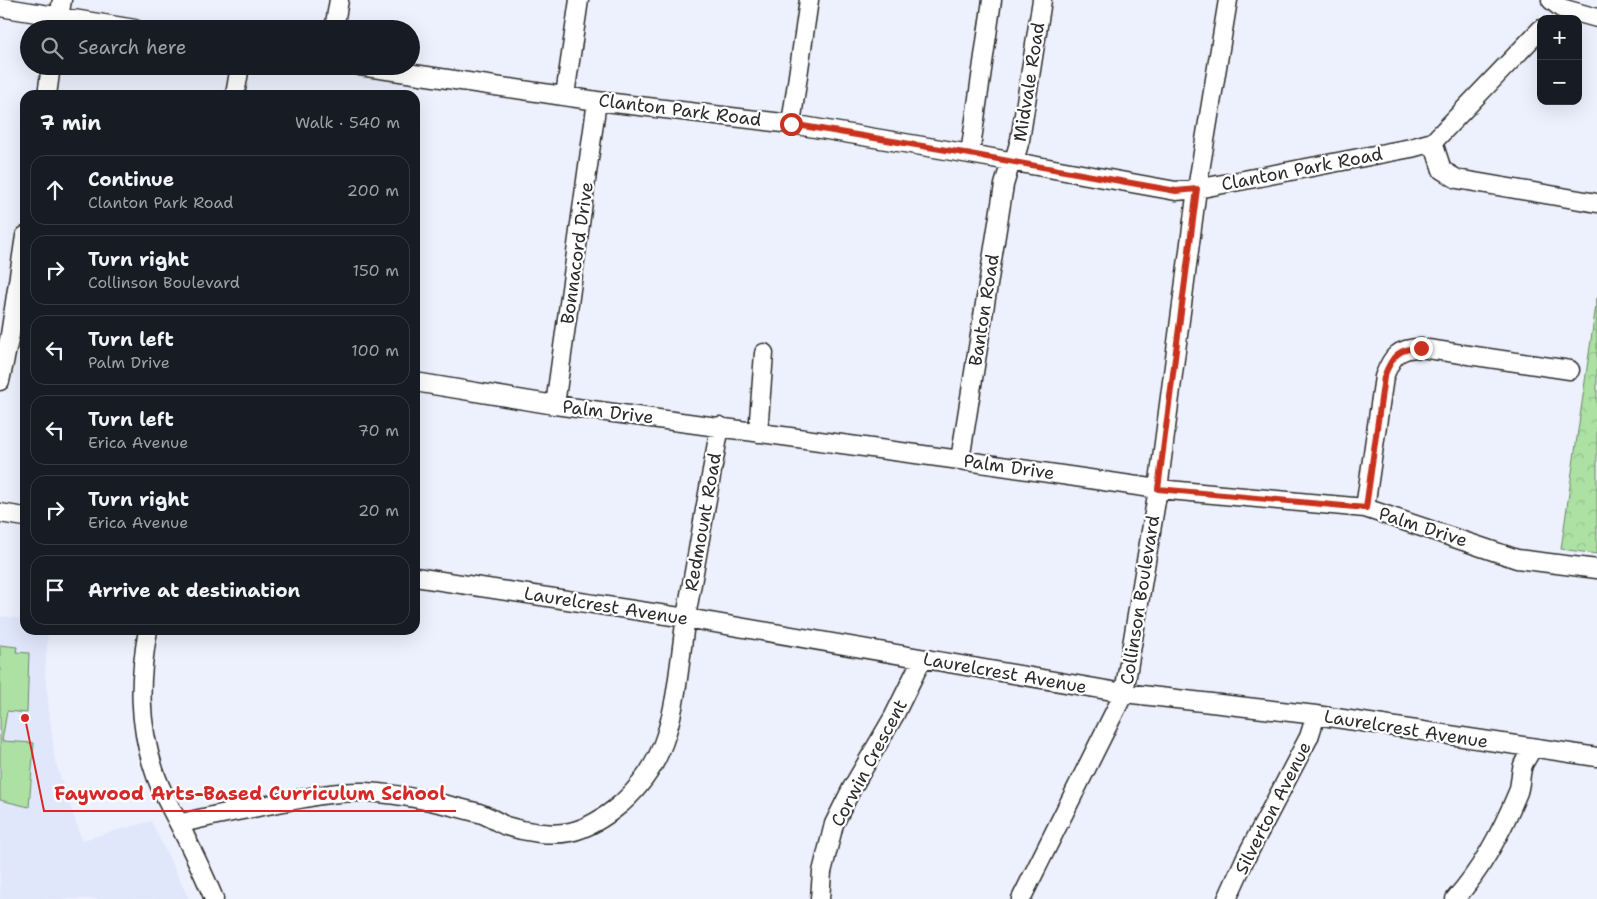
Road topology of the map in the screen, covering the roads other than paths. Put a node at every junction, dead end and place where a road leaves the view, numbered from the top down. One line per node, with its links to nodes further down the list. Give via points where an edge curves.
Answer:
1 (339, 0): 12 (street)
2 (579, 0): 19 (street)
3 (809, 0): 21 (street)
4 (992, 0): 23 (street)
5 (1042, 0): 24 (street, Midvale Road, via 1020,140)
6 (1228, 0): 25 (street, Collinson Boulevard)
7 (0, 7): 9 (street)
8 (1557, 7): 10 (street)
9 (59, 15): 11 (street)
10 (1597, 18)
11 (86, 20)
12 (336, 20)
13 (1537, 32): 22 (street)
14 (50, 75): 17 (street)
15 (238, 75): 18 (street)
16 (420, 75): 19 (street, Clanton Park Road)
17 (48, 90)
18 (236, 90)
19 (564, 95): 20 (street, Clanton Park Road)
20 (598, 100): 21 (street, Clanton Park Road); 33 (street, Bonnacord Drive)
21 (791, 124): 23 (street, Clanton Park Road)
22 (1433, 142): 25 (street, Clanton Park Road); 26 (street, via 1442,170 1457,179)
23 (970, 154): 24 (street, Clanton Park Road)
24 (1011, 161): 25 (street, Clanton Park Road, via 1176,191); 36 (street, Banton Road, via 1004,185)
25 (1197, 189): 37 (street, Collinson Boulevard)
26 (1597, 203)
27 (20, 268): 28 (street)
28 (12, 318): 31 (street)
29 (764, 353): 35 (street)
30 (1570, 370): 38 (street, via 1421,348 1408,348 1398,353 1384,377)
31 (0, 381)
32 (420, 383): 33 (street, Palm Drive)
33 (556, 405): 34 (street, Palm Drive)
34 (720, 426): 35 (street, Palm Drive); 43 (street, Redmount Road)
35 (758, 433): 36 (street, Palm Drive)
36 (960, 460): 37 (street, Palm Drive)
37 (1158, 489): 38 (street, Palm Drive); 46 (street, Collinson Boulevard)
38 (1366, 508): 41 (street, Palm Drive, via 1518,559)
39 (0, 513): 40 (street)
40 (20, 516)
41 (1597, 569)
42 (420, 578): 43 (street, Laurelcrest Avenue)
43 (686, 618): 45 (street, Laurelcrest Avenue); 50 (street, Redmount Road, via 672,709 657,760 615,809 570,832 525,830 482,814 422,798 364,792 330,793)
44 (147, 635): 50 (street, via 141,706 145,734 154,771)
45 (922, 659): 46 (street, Laurelcrest Avenue); 52 (street, Corwin Crescent, via 834,824 822,872)
46 (1124, 693): 47 (street, Laurelcrest Avenue); 53 (street, Collinson Boulevard)
47 (1316, 715): 48 (street, Laurelcrest Avenue); 54 (street, Silverton Avenue, via 1309,737)
48 (1532, 748): 49 (street, Laurelcrest Avenue); 55 (street, via 1523,765 1522,782 1513,805 1486,860)
49 (1597, 758)
50 (179, 824): 51 (street)
51 (214, 899)
52 (820, 899)
53 (1021, 899)
54 (1227, 899)
55 (1455, 899)

